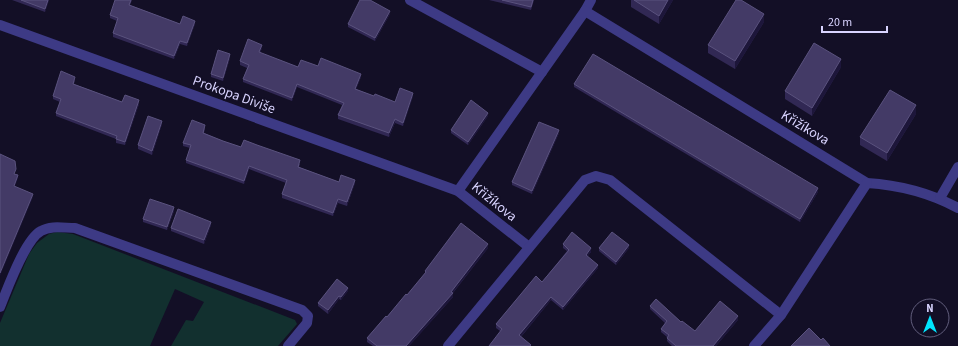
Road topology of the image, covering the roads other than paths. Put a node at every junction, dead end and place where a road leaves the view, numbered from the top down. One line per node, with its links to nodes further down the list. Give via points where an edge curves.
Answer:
1 (410, 0): 5 (street)
2 (591, 0): 3 (street, Křižíkova)
3 (585, 11): 5 (street, Křižíkova); 7 (street, Křižíkova)
4 (0, 25): 8 (street, Prokopa Diviše)
5 (542, 72): 8 (street, Křižíkova)
6 (958, 167): 9 (street)
7 (867, 183): 9 (street, Křižíkova, via 890,185); 13 (street)
8 (458, 191): 11 (street, Křižíkova)
9 (940, 198): 10 (street, Křižíkova)
10 (958, 208)
11 (529, 247): 13 (street, via 585,180 596,176 610,180); 15 (street)
12 (0, 307): 14 (street, via 33,237 40,231 52,227 75,228 302,310 308,316 307,323)
13 (781, 315): 16 (street)
14 (288, 346)
15 (448, 346)
16 (754, 346)

